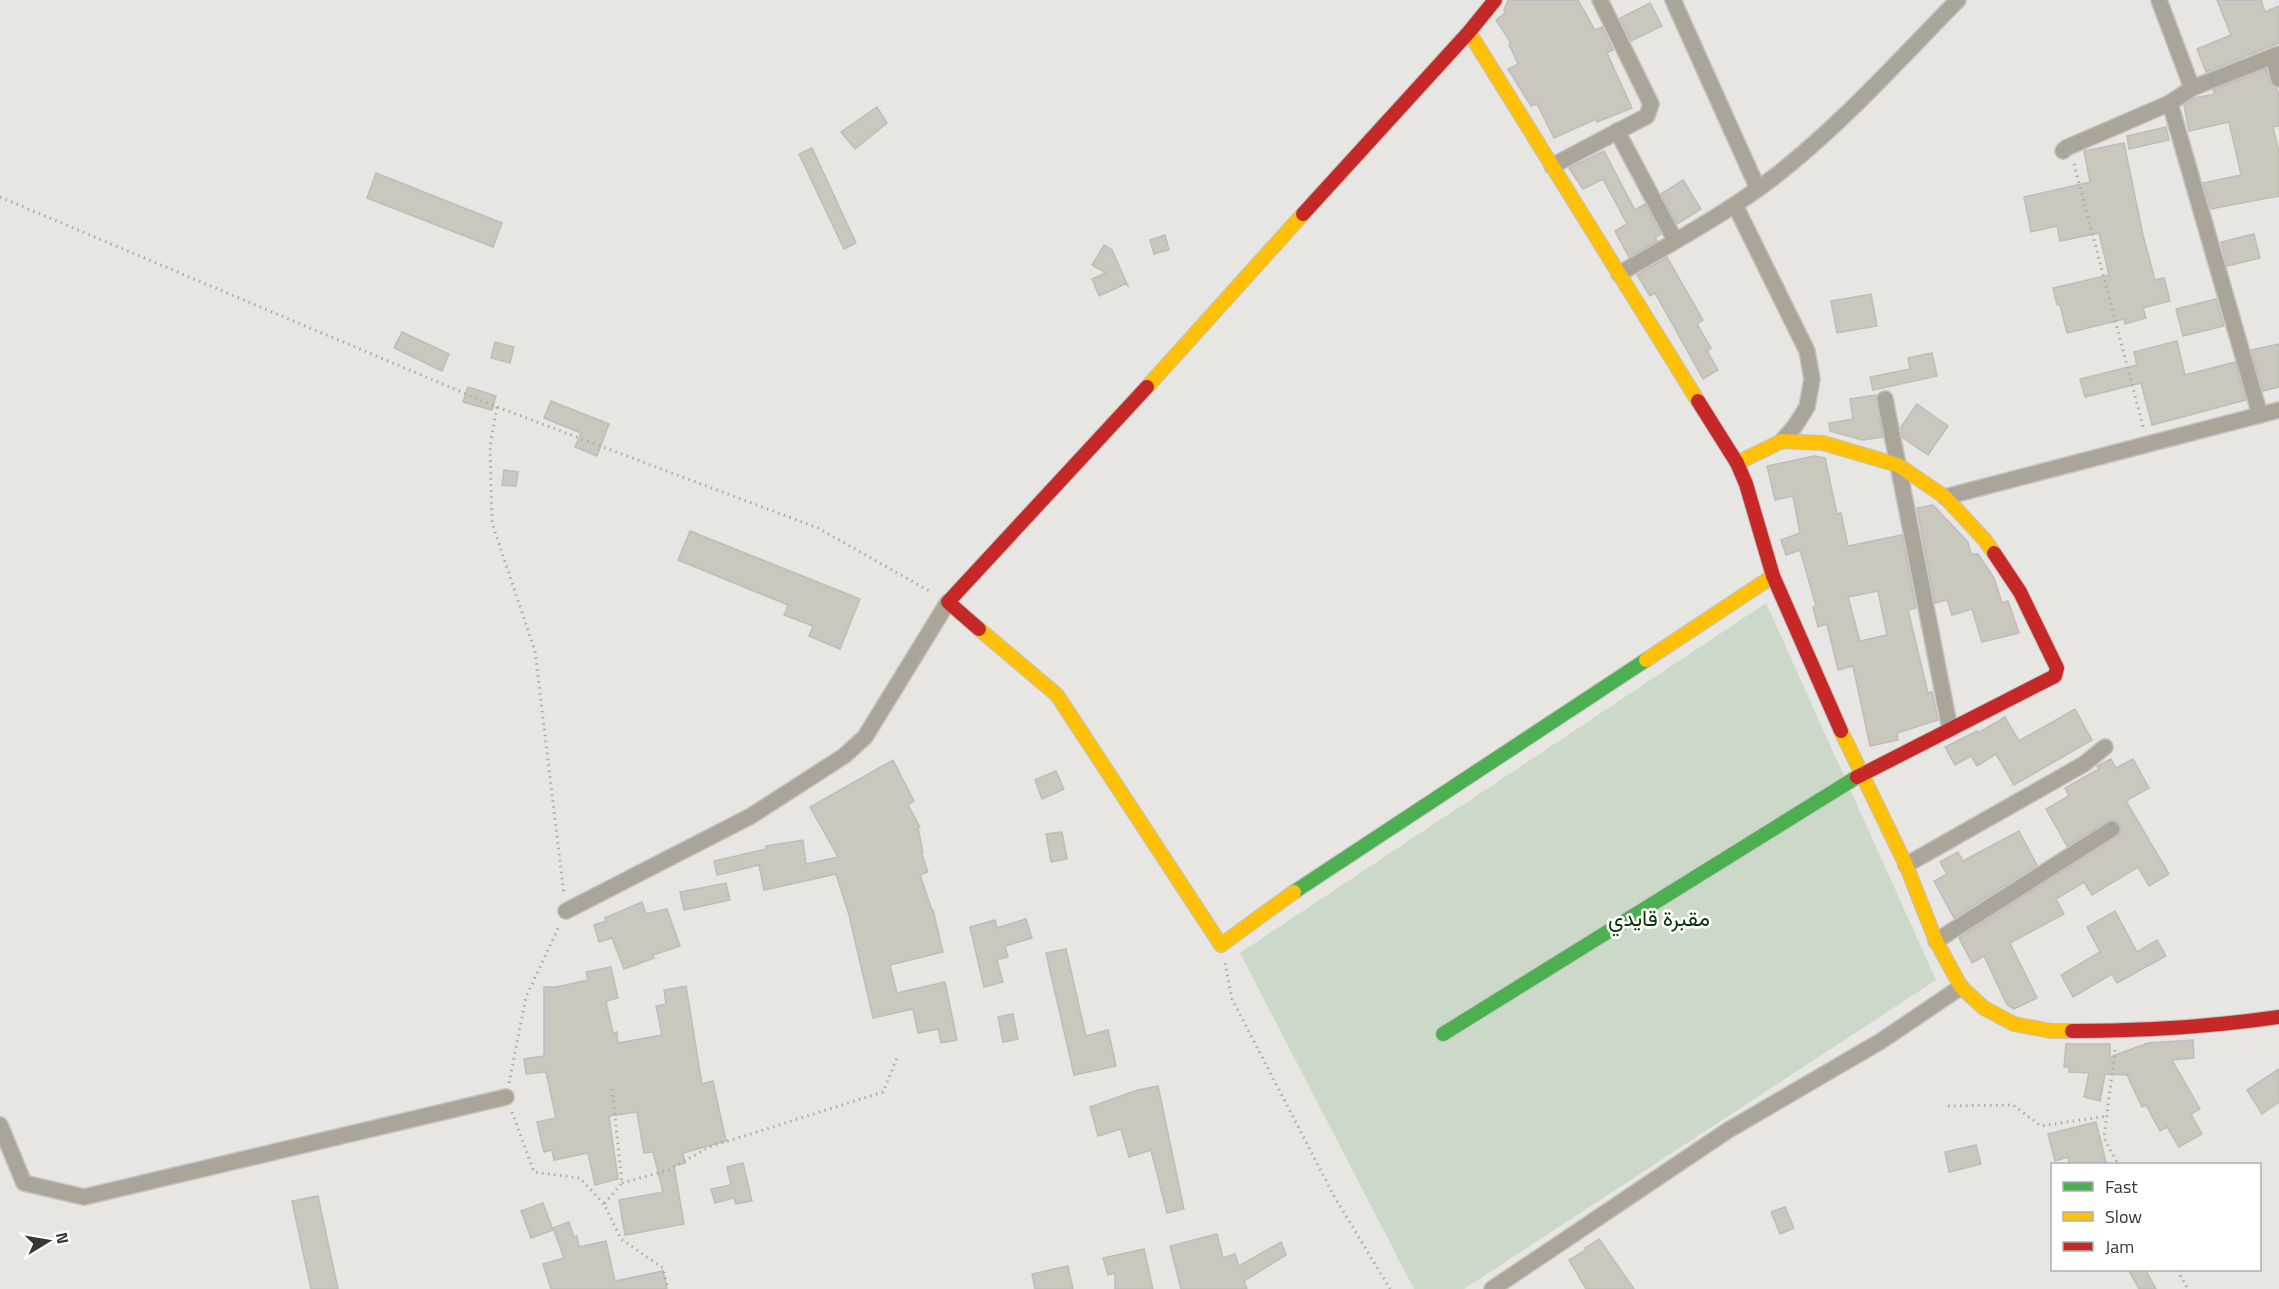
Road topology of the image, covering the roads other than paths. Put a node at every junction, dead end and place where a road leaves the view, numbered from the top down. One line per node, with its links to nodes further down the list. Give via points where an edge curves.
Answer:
1 (1495, 0): 6 (street)
2 (1600, 0): 11 (street, via 1651,104 1647,116)
3 (1673, 0): 14 (street)
4 (1958, 0): 14 (street, via 1815,144)
5 (2158, 0): 9 (street)
6 (1469, 32): 13 (street); 26 (street)
7 (2276, 55): 8 (street); 9 (street)
8 (2279, 79)
9 (2192, 88): 10 (street)
10 (2170, 103): 12 (street); 20 (street)
11 (1617, 131): 13 (street); 16 (street)
12 (2063, 151)
13 (1552, 166): 17 (street)
14 (1758, 189): 15 (street)
15 (1735, 205): 16 (street); 21 (street, via 1807,351 1812,379 1807,407)
16 (1675, 240): 17 (street)
17 (1619, 274): 22 (street)
18 (1885, 399): 23 (street)
19 (2279, 410): 20 (street)
20 (2260, 415): 24 (street)
21 (1782, 441): 22 (street); 23 (street, via 1823,443)
22 (1737, 463): 25 (street)
23 (1898, 465): 24 (street); 27 (street)
24 (1945, 497): 27 (street, via 1984,539 2020,592 2057,668 2055,676)
25 (1773, 576): 26 (street, via 1273,906 1221,945 1057,695); 29 (street)
26 (948, 602): 32 (street, via 865,737 844,756 751,816)
27 (1950, 729): 29 (street)
28 (2105, 747): 31 (street, via 2084,764)
29 (1861, 775): 31 (street); 36 (street)
30 (2112, 829): 33 (street)
31 (1906, 865): 33 (street)
32 (566, 911)
33 (1936, 941): 34 (street)
34 (1961, 987): 35 (street, via 1984,1008 2014,1024 2051,1031 2118,1031); 39 (street, via 1881,1041 1727,1131)
35 (2279, 1017)
36 (1443, 1034)
37 (506, 1097): 38 (street, via 84,1197 24,1183)
38 (0, 1125)
39 (1492, 1289)

